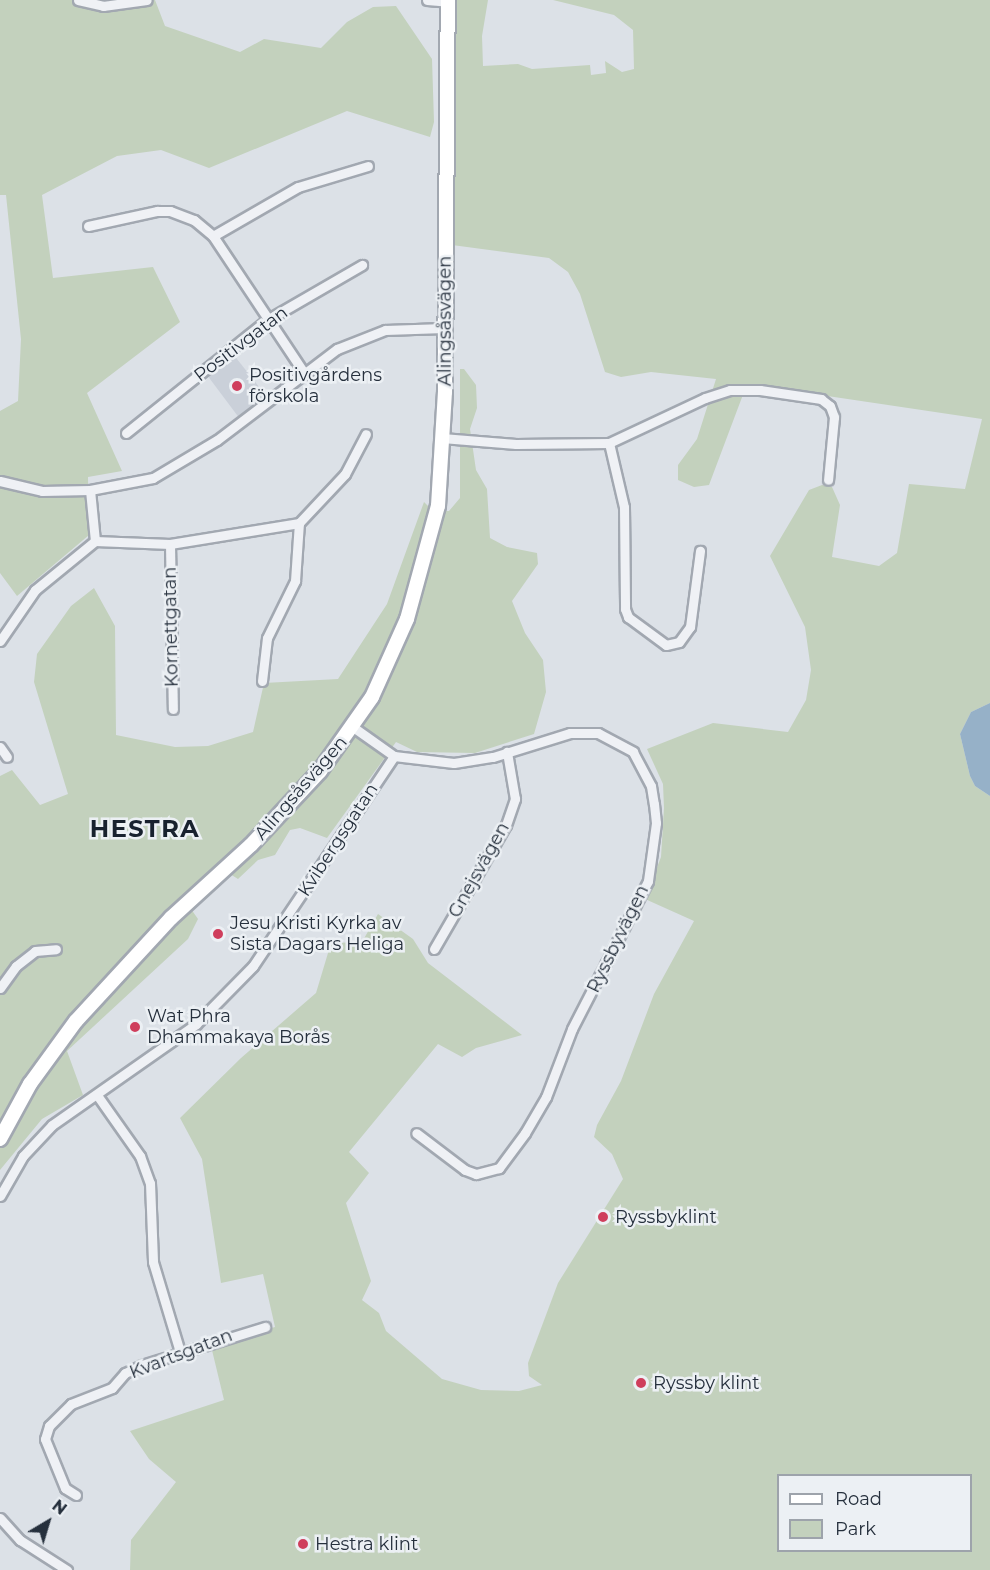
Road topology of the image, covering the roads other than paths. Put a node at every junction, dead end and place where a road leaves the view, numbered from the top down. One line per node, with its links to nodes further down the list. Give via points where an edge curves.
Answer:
1 (78, 0): 2 (street, via 103,6)
2 (147, 0)
3 (427, 0): 4 (street)
4 (448, 1): 10 (main road, Alingsåsvägen)
5 (368, 166): 7 (street, via 298,187)
6 (88, 226): 7 (street, via 170,211 194,220)
7 (213, 236): 9 (street)
8 (363, 265): 9 (street, Positivgatan)
9 (267, 320): 11 (street); 12 (street, Positivgatan)
10 (444, 328): 11 (street, via 384,330 337,349); 14 (main road, Alingsåsvägen)
11 (304, 373): 18 (street, via 218,440 153,478)
12 (126, 433)
13 (366, 434): 19 (street, via 345,474)
14 (442, 438): 15 (street, via 516,444); 26 (main road, Alingsåsvägen, via 438,506 420,583 387,667)
15 (609, 443): 16 (street, via 684,406 730,390 821,399 830,406 834,417); 22 (street, via 624,507 625,609 628,617 666,645 679,642 690,627)
16 (828, 480)
17 (0, 481): 18 (street, via 42,491)
18 (90, 490): 20 (street)
19 (299, 523): 21 (street); 24 (street, via 295,581 267,638)
20 (95, 541): 21 (street); 23 (street, via 35,590)
21 (170, 544): 25 (street, Kornettgatan)
22 (700, 550)
23 (0, 641)
24 (262, 681)
25 (172, 709)
26 (353, 727): 29 (street, Ryssbyvägen); 36 (main road, Alingsåsvägen, via 293,802 171,918 76,1021 30,1084)
27 (0, 747): 30 (street)
28 (507, 752): 29 (street, Ryssbyvägen, via 454,763); 32 (street, Gnejsvägen, via 514,799 506,825); 35 (street, Ryssbyvägen, via 586,732 610,737 633,752 643,767 654,804 656,823 648,880 572,1029 546,1097 499,1168 476,1174 465,1170)
29 (394, 756): 34 (street, Kvibergsgatan, via 253,966 196,1024)
30 (7, 757)
31 (56, 949): 33 (street, via 35,951 16,966)
32 (434, 949)
33 (0, 988)
34 (97, 1095): 37 (street, Kvibergsgatan, via 52,1125 36,1141); 39 (street, via 140,1156 150,1183 153,1262)
35 (416, 1133)
36 (0, 1139)
37 (0, 1196)
38 (265, 1327): 39 (street, Kvartsgatan)
39 (180, 1352): 40 (street, Kvartsgatan, via 125,1373 112,1388 71,1404 49,1426 45,1439 65,1488)
40 (76, 1495)
41 (0, 1518): 42 (street, via 20,1539)
42 (67, 1570)

